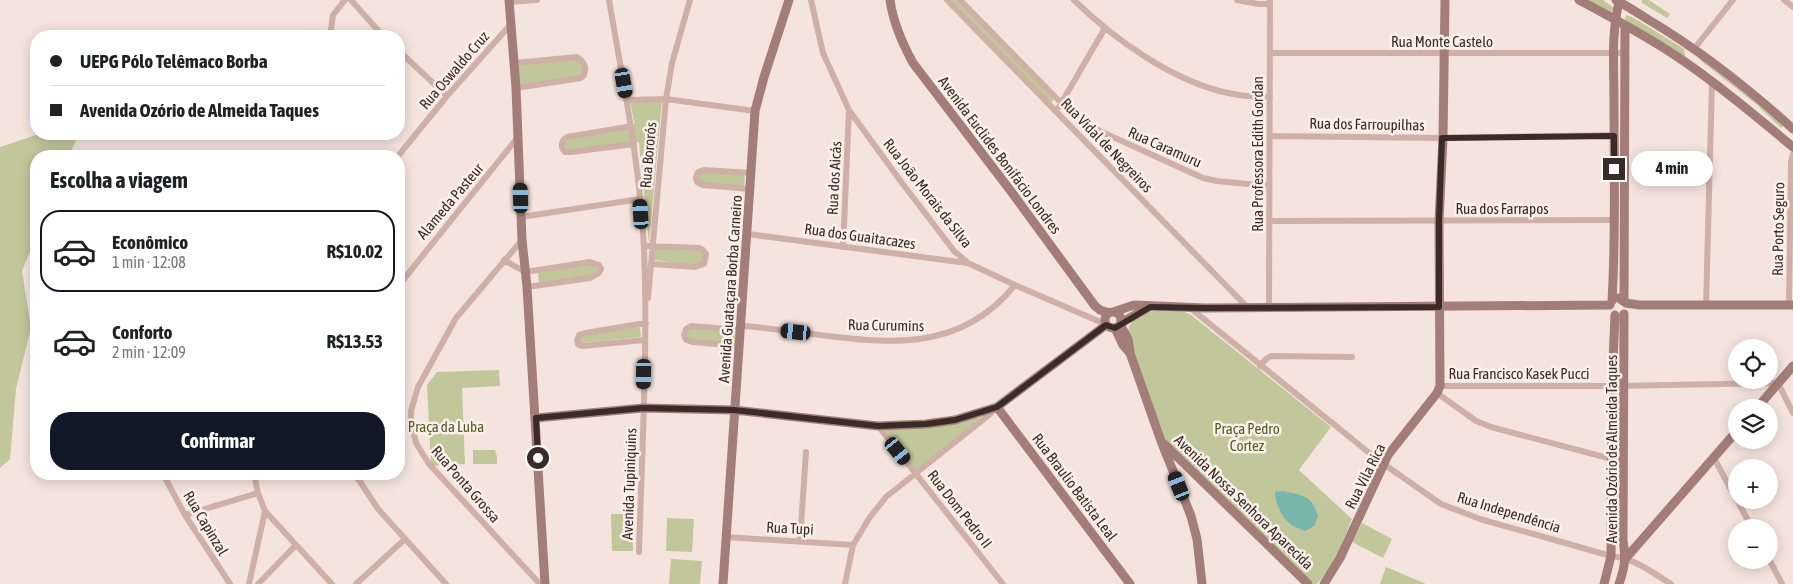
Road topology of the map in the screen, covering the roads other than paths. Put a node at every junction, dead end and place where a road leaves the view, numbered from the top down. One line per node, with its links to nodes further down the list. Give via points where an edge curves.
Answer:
1 (344, 0): 25 (street, via 333,15)
2 (351, 0): 26 (street)
3 (537, 0): 17 (street)
4 (609, 0): 39 (street, Avenida Tupiniquins)
5 (690, 0): 38 (street, Rua Bororós, via 672,63)
6 (789, 0): 42 (street, Avenida Guataçara Borba Carneiro)
7 (811, 0): 41 (street, Rua João Morais da Silva, via 823,53)
8 (890, 0): 85 (street, Avenida Euclides Bonifácio Londres, via 903,44 913,63 1095,306)
9 (947, 0): 43 (street, Rua Vidal de Negreiros)
10 (960, 0): 40 (street, Rua Vidal de Negreiros)
11 (1074, 0): 24 (street)
12 (1237, 0): 19 (street, via 1258,4)
13 (1444, 0): 29 (street)
14 (1580, 0): 21 (street)
15 (1733, 0): 27 (street)
16 (1784, 0): 20 (street)
17 (509, 1): 22 (street)
18 (1617, 1): 21 (street); 27 (street)
19 (1270, 2): 28 (street, Rua Professora Edith Gordan)
20 (1793, 7)
21 (1615, 19): 23 (street); 30 (street)
22 (511, 24): 33 (street); 36 (street, Rua Oswaldo Cruz)
23 (1625, 25): 31 (street, Avenida Ozório de Almeida Taques); 34 (street)
24 (1105, 28): 37 (street, via 1150,59 1202,86 1227,93); 40 (street)
25 (331, 30)
26 (377, 30)
27 (1694, 49): 45 (street)
28 (1270, 52): 29 (street, Rua Monte Castelo); 37 (street, Rua Professora Edith Gordan)
29 (1444, 54): 30 (street, Rua Monte Castelo); 49 (street)
30 (1614, 54): 31 (street, Rua Monte Castelo); 47 (street)
31 (1625, 54): 84 (street, Avenida Ozório de Almeida Taques)
32 (405, 57): 36 (street)
33 (514, 63): 35 (street); 35 (street, via 577,57 585,66 581,78)
34 (1712, 82): 51 (street); 78 (street)
35 (516, 88): 48 (street)
36 (447, 96): 52 (street, Rua Oswaldo Cruz)
37 (1270, 98): 46 (street, Rua Professora Edith Gordan)
38 (666, 99): 39 (street); 42 (street); 66 (street, Rua Bororós)
39 (627, 100): 44 (street, Avenida Tupiniquins)
40 (1060, 103): 43 (street); 57 (street, Rua Caramuru, via 1102,132 1202,178)
41 (849, 110): 68 (street, Rua dos Aicás); 70 (street, Rua João Morais da Silva, via 938,231)
42 (755, 111): 56 (street, Avenida Guataçara Borba Carneiro)
43 (1056, 112): 82 (street, Rua Vidal de Negreiros)
44 (632, 126): 50 (street, Avenida Tupiniquins); 50 (street, via 567,138 562,146 565,152 571,152)
45 (1793, 129)
46 (1270, 136): 49 (street, Rua dos Farroupilhas); 57 (street, Rua Professora Edith Gordan)
47 (1614, 136): 49 (street, Rua dos Farroupilhas); 62 (street)
48 (518, 137): 54 (street, Alameda Pasteur); 55 (street)
49 (1442, 138): 61 (street)
50 (634, 144): 59 (street, Avenida Tupiniquins)
51 (1793, 147)
52 (403, 150)
53 (1793, 154): 77 (street, Rua Porto Seguro)
54 (502, 158): 55 (street, Alameda Pasteur); 73 (street, Alameda Pasteur)
55 (519, 160): 60 (street)
56 (752, 173): 58 (street, Avenida Guataçara Borba Carneiro); 58 (street, via 704,170 698,172 696,178 703,186)
57 (1269, 186): 63 (street, Rua Professora Edith Gordan)
58 (750, 189): 64 (street, Avenida Guataçara Borba Carneiro)
59 (640, 199): 60 (street); 67 (street, Avenida Tupiniquins)
60 (521, 217): 65 (street)
61 (1439, 220): 62 (street, Rua dos Farrapos); 63 (street, Rua dos Farrapos); 81 (street)
62 (1614, 220): 76 (street)
63 (1269, 221): 83 (street, Rua Professora Edith Gordan)
64 (748, 234): 68 (street, Rua dos Guaitacazes); 89 (street, Avenida Guataçara Borba Carneiro)
65 (522, 240): 69 (street, Rua Ponta Grossa); 72 (street)
66 (652, 245): 67 (street); 71 (street, Rua Bororós); 71 (street, via 699,248 706,254 706,260 696,267)
67 (644, 247): 86 (street, Avenida Tupiniquins)
68 (843, 247): 70 (street, Rua dos Guaitacazes)
69 (504, 260): 72 (street); 138 (street, Rua Ponta Grossa, via 456,318 418,387 411,421 416,443 429,464)
70 (968, 263): 74 (street, Rua João Morais da Silva)
71 (652, 264): 86 (street, Rua Bororós)
72 (525, 272): 75 (street); 75 (street, via 590,262 599,264 601,269 595,276)
73 (405, 277)
74 (1015, 285): 88 (street, Rua João Morais da Silva); 89 (street, Rua Curumins, via 1004,299 970,324 932,338 881,340)
75 (527, 287): 106 (street)
76 (1611, 303): 81 (street); 84 (street, via 1618,298); 84 (street, via 1612,312)
77 (1791, 305): 78 (street)
78 (1706, 306): 84 (street)
79 (1150, 307): 80 (street); 85 (street, via 1128,306); 88 (street)
80 (1189, 307): 82 (street); 93 (street, Rua Independência)
81 (1439, 307): 83 (street); 99 (street)
82 (1248, 308): 83 (street)
83 (1269, 308)
84 (1623, 308): 97 (street, Avenida Ozório de Almeida Taques); 98 (street, Avenida Ozório de Almeida Taques)
85 (1111, 312): 88 (street, via 1105,317); 88 (street, Avenida Euclides Bonifácio Londres, via 1119,314)
86 (647, 315): 87 (street, Avenida Tupiniquins)
87 (646, 323): 90 (street, Avenida Tupiniquins); 90 (street, via 585,333 577,340 582,346)
88 (1114, 325): 102 (street); 108 (street, via 1130,353)
89 (740, 328): 91 (street, Avenida Guataçara Borba Carneiro); 91 (street, Rua Curumins, via 691,326 684,335 692,342)
90 (645, 340): 103 (street, Avenida Tupiniquins)
91 (740, 346): 104 (street, Avenida Guataçara Borba Carneiro)
92 (1352, 357): 93 (street, via 1271,356)
93 (1260, 366): 114 (street, Rua Independência)
94 (1793, 366): 95 (street)
95 (1778, 383): 105 (street)
96 (1728, 384): 97 (street, Rua Francisco Kasek Pucci)
97 (1623, 385): 98 (street, Rua Francisco Kasek Pucci); 113 (street, Avenida Ozório de Almeida Taques)
98 (1612, 386): 99 (street, Rua Francisco Kasek Pucci); 112 (street, Avenida Ozório de Almeida Taques)
99 (1439, 389): 112 (street, via 1476,421); 114 (street, Rua Vila Rica)
100 (1773, 389): 101 (street)
101 (1765, 399)
102 (997, 407): 107 (street, via 955,420); 115 (street); 143 (street, Rua Braulio Batista Leal)
103 (643, 408): 104 (street); 106 (street); 128 (street, Avenida Tupiniquins)
104 (734, 410): 107 (street); 123 (street, Avenida Guataçara Borba Carneiro)
105 (1793, 413)
106 (536, 418): 139 (street)
107 (878, 426): 115 (street, Rua Dom Pedro II)
108 (1161, 440): 144 (street, via 1191,516); 145 (street, Avenida Nossa Senhora Aparecida)
109 (1728, 441): 111 (street)
110 (806, 452): 125 (street)
111 (1714, 458): 119 (street); 130 (street)
112 (1612, 459): 113 (street); 129 (street, Avenida Ozório de Almeida Taques)
113 (1623, 462): 130 (street, Avenida Ozório de Almeida Taques)
114 (1383, 464): 129 (street, Rua Independência, via 1441,504 1457,511); 146 (street, Rua Vila Rica, via 1340,558)
115 (916, 474): 126 (street, via 886,498); 142 (street, Rua Dom Pedro II)
116 (166, 480): 122 (street, Rua Capinzal)
117 (255, 480): 120 (street)
118 (359, 480): 124 (street, via 372,501)
119 (1728, 483)
120 (258, 493): 121 (street); 122 (street)
121 (265, 511): 127 (street); 133 (street)
122 (185, 514): 132 (street, Rua Capinzal)
123 (726, 537): 125 (street, Rua Tupi); 140 (street, Avenida Guataçara Borba Carneiro)
124 (405, 539): 136 (street); 137 (street)
125 (800, 541): 126 (street, Rua Tupi)
126 (853, 545): 141 (street)
127 (296, 546): 134 (street); 135 (street)
128 (639, 552)
129 (1611, 556): 130 (street, Rua Independência); 147 (street, Avenida Ozório de Almeida Taques)
130 (1626, 558): 148 (street, Avenida Ozório de Almeida Taques); 149 (street, Rua Independência)
131 (1774, 569): 150 (street)
132 (230, 584)
133 (249, 584)
134 (258, 584)
135 (332, 584)
136 (356, 584)
137 (446, 584)
138 (540, 584)
139 (545, 584)
140 (723, 584)
141 (845, 584)
142 (1003, 584)
143 (1130, 584)
144 (1202, 584)
145 (1308, 584)
146 (1324, 584)
147 (1604, 584)
148 (1619, 584)
149 (1671, 584)
150 (1782, 584)

